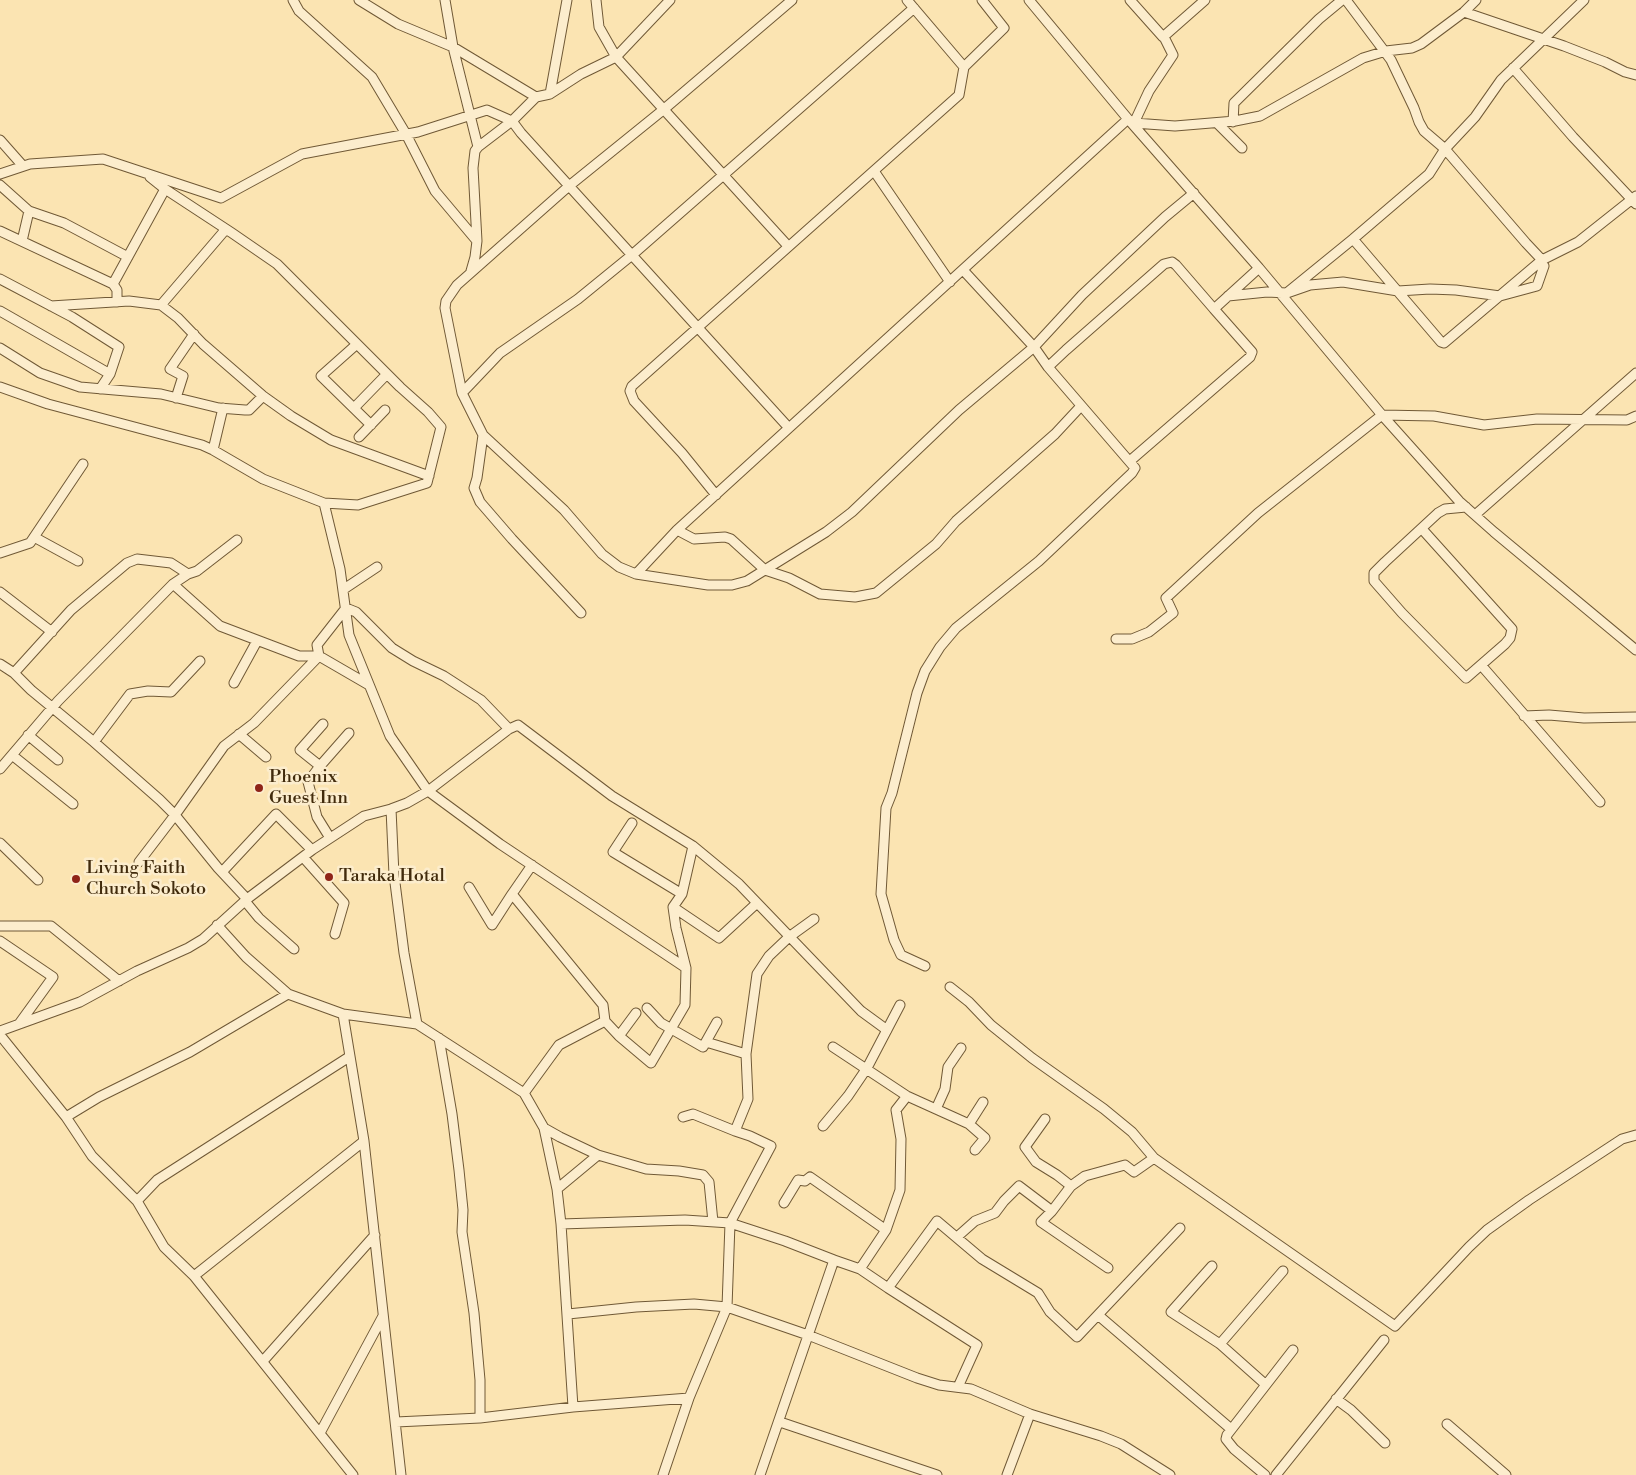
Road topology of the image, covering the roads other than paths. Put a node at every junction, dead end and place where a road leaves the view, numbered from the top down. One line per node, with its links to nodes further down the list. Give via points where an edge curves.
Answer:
1 (293, 0): 34 (street, via 299,11 372,77)
2 (359, 0): 20 (street, via 398,24)
3 (445, 0): 20 (street)
4 (567, 0): 26 (street)
5 (596, 0): 22 (street, via 599,27)
6 (670, 0): 22 (street)
7 (792, 0): 28 (street)
8 (907, 0): 16 (street)
9 (982, 0): 23 (street, via 1004,28)
10 (1029, 0): 31 (street)
11 (1130, 0): 18 (street)
12 (1205, 0): 18 (street)
13 (1344, 0): 21 (street); 32 (street, via 1319,19 1234,103)
14 (1584, 0): 19 (street)
15 (1474, 1): 17 (street)
16 (914, 8): 23 (street); 43 (street)
17 (1464, 12): 19 (street); 21 (street, via 1421,44)
18 (1164, 37): 31 (street, via 1173,54)
19 (1542, 40): 24 (street); 25 (street)
20 (453, 47): 27 (street); 29 (street)
21 (1386, 51): 32 (street, via 1363,58 1260,116); 38 (street, via 1424,131)
22 (616, 57): 26 (street); 28 (street)
23 (964, 67): 40 (street, via 959,95)
24 (1514, 68): 38 (street); 48 (street, via 1573,137)
25 (1636, 74)
26 (550, 94): 27 (street)
27 (536, 97): 30 (street)
28 (663, 110): 43 (street); 45 (street)
29 (470, 114): 30 (street, via 486,110); 34 (street); 36 (street)
30 (512, 121): 36 (street); 45 (street)
31 (1131, 121): 33 (street, via 1175,126); 47 (street); 60 (street)
32 (1233, 122): 33 (street)
33 (1217, 123): 37 (street)
34 (406, 134): 41 (street, via 302,154 221,198); 54 (street, via 435,191)
35 (0, 140): 39 (street)
36 (478, 147): 54 (street, via 473,168)
37 (1242, 148)
38 (1445, 149): 52 (street, via 1429,174); 58 (street)
39 (23, 166): 41 (street, via 103,159); 42 (street)
40 (874, 171): 55 (street); 63 (street)
41 (145, 173): 46 (street)
42 (0, 174)
43 (723, 175): 55 (street); 56 (street)
44 (0, 185): 49 (street)
45 (569, 186): 56 (street); 61 (street)
46 (165, 189): 50 (street); 57 (street)
47 (1194, 193): 59 (street); 77 (street, via 1082,295)
48 (1634, 200): 58 (street, via 1578,242)
49 (28, 211): 53 (street); 57 (street, via 64,223)
50 (226, 229): 70 (street); 76 (street, via 277,264)
51 (0, 231): 53 (street)
52 (1353, 239): 65 (street); 66 (street)
53 (22, 241): 64 (street)
54 (477, 241): 61 (street)
55 (788, 246): 74 (street)
56 (632, 255): 74 (street); 85 (street, via 578,299 500,353)
57 (128, 257): 64 (street)
58 (1543, 263): 68 (street); 68 (street, via 1537,286)
59 (1259, 268): 66 (street); 67 (street)
60 (963, 270): 63 (street); 77 (street)
61 (471, 271): 85 (street, via 450,292 444,308)
62 (0, 279): 71 (street)
63 (950, 282): 96 (street)
64 (113, 284): 69 (street, via 117,290)
65 (1398, 291): 66 (street, via 1343,282 1310,285); 68 (street, via 1456,290); 68 (street, via 1444,343)
66 (1283, 294): 67 (street, via 1267,292); 92 (street)
67 (1228, 296): 72 (street)
68 (1500, 296)
69 (117, 302): 70 (street); 71 (street)
70 (161, 305): 75 (street)
71 (51, 306): 81 (street, via 119,347)
72 (1214, 309): 79 (street, via 1176,264 1164,264); 100 (street, via 1252,352 1250,357)
73 (0, 311): 81 (street)
74 (698, 328): 96 (street); 103 (street, via 630,391 634,401)
75 (194, 334): 86 (street); 87 (street, via 170,368 183,376)
76 (356, 344): 82 (street); 90 (street, via 321,376)
77 (1034, 347): 79 (street); 114 (street, via 959,410 852,512)
78 (0, 348): 84 (street, via 40,372 80,387)
79 (1048, 367): 88 (street)
80 (1636, 373): 94 (street)
81 (110, 374): 84 (street)
82 (387, 374): 90 (street); 102 (street, via 441,427)
83 (0, 387): 99 (street, via 48,404)
84 (100, 388): 87 (street)
85 (462, 393): 97 (street)
86 (263, 396): 89 (street, via 249,410); 102 (street, via 331,440)
87 (176, 398): 89 (street)
88 (1081, 406): 100 (street); 114 (street, via 1055,434 956,521 936,544 876,593 855,597 820,594 790,578)
89 (223, 408): 99 (street)
90 (354, 408): 95 (street)
91 (385, 410): 95 (street)
92 (1382, 415): 94 (street, via 1434,416 1484,425 1537,419); 105 (street); 123 (street, via 1258,513 1166,598 1173,613 1149,632 1132,639)
93 (1636, 416): 94 (street, via 1627,420)
94 (1583, 420): 106 (street)
95 (371, 425): 98 (street)
96 (789, 428): 103 (street)
97 (483, 435): 116 (street, via 564,510 610,562); 121 (street, via 474,488 480,502)
98 (359, 437)
99 (213, 450): 104 (street, via 263,480)
100 (1131, 460): 175 (street, via 1135,468 1132,473 1039,561 956,628 924,671 886,808 881,894 901,955)
101 (83, 464): 109 (street)
102 (429, 476): 104 (street, via 427,483 358,505)
103 (716, 495): 108 (street)
104 (324, 503): 118 (street)
105 (1466, 507): 106 (street); 107 (street, via 1445,509)
106 (1475, 515): 125 (street)
107 (1422, 529): 129 (street, via 1512,629 1510,638); 129 (street, via 1374,573 1374,581 1466,678)
108 (678, 530): 114 (street, via 694,538 731,538); 116 (street)
109 (34, 538): 111 (street, via 24,546); 112 (street)
110 (237, 540): 115 (street)
111 (0, 553)
112 (78, 561)
113 (377, 568): 118 (street)
114 (765, 570): 116 (street, via 747,581 732,585 708,585)
115 (188, 574): 117 (street); 122 (street, via 170,563 137,559 127,562)
116 (636, 574)
117 (173, 584): 124 (street, via 220,626); 133 (street)
118 (344, 589): 120 (street)
119 (0, 592): 122 (street)
120 (346, 608): 126 (street, via 317,645); 132 (street, via 348,635); 137 (street, via 356,612 392,648 481,700)
121 (581, 613)
122 (52, 632): 130 (street)
123 (1116, 639)
124 (258, 641): 126 (street, via 298,656); 131 (street)
125 (1636, 650)
126 (319, 656): 132 (street); 139 (street, via 254,723)
127 (200, 661): 141 (street, via 171,692 148,690 130,694)
128 (0, 664): 130 (street)
129 (1481, 666): 134 (street)
130 (14, 673): 133 (street)
131 (234, 683)
132 (369, 685): 147 (street, via 390,736)
133 (53, 707): 140 (street); 141 (street)
134 (1524, 716): 135 (street); 148 (street)
135 (1636, 717)
136 (323, 724): 145 (street, via 300,750)
137 (509, 729): 147 (street); 155 (street, via 518,725 612,796)
138 (349, 733): 145 (street)
139 (239, 734): 143 (street); 151 (street, via 224,746)
140 (28, 736): 142 (street); 144 (street)
141 (94, 742): 151 (street)
142 (12, 755): 146 (street); 149 (street)
143 (266, 757)
144 (58, 760)
145 (320, 766): 153 (street, via 308,782 317,817)
146 (0, 769)
147 (428, 791): 150 (street); 159 (street)
148 (1600, 802)
149 (73, 804)
150 (391, 809): 153 (street, via 364,816); 187 (street, via 394,875)
151 (175, 816): 158 (street); 160 (street)
152 (632, 823): 164 (street, via 613,852)
153 (330, 838): 156 (street)
154 (0, 844): 161 (street)
155 (693, 846): 164 (street); 166 (street)
156 (312, 850): 157 (street); 160 (street, via 276,814)
157 (303, 857): 165 (street); 171 (street, via 344,903)
158 (139, 862)
159 (532, 865): 163 (street); 176 (street)
160 (222, 872): 165 (street)
161 (38, 880)
162 (469, 887): 163 (street, via 492,925)
163 (512, 894): 184 (street, via 603,1005)
164 (682, 894): 167 (street)
165 (246, 900): 169 (street); 174 (street, via 259,918)
166 (757, 903): 167 (street, via 720,938); 172 (street)
167 (674, 907): 176 (street)
168 (814, 919): 172 (street)
169 (217, 925): 177 (street, via 188,948); 179 (street, via 246,957)
170 (0, 926): 177 (street, via 51,926)
171 (335, 934)
172 (789, 937): 189 (street, via 861,1011); 197 (street, via 769,956 757,974)
173 (0, 941): 186 (street, via 53,977)
174 (294, 949)
175 (925, 966)
176 (686, 968): 188 (street, via 685,1005)
177 (120, 981): 186 (street, via 80,1002)
178 (950, 987): 215 (street, via 1032,1058 1132,1132)
179 (288, 994): 183 (street); 204 (street, via 190,1052)
180 (900, 1005): 189 (street)
181 (647, 1008): 188 (street)
182 (636, 1013): 192 (street)
183 (343, 1014): 187 (street); 198 (street)
184 (605, 1020): 192 (street); 200 (street, via 559,1045)
185 (717, 1022): 194 (street)
186 (18, 1024): 190 (street)
187 (417, 1024): 193 (street)
188 (671, 1029): 192 (street, via 651,1063); 194 (street, via 704,1047)
189 (887, 1030): 199 (street)
190 (0, 1031)
191 (0, 1035): 204 (street)
192 (619, 1036)
193 (440, 1038): 200 (street); 250 (street, via 459,1170 462,1232 480,1380)
194 (706, 1042): 197 (street)
195 (833, 1047): 199 (street)
196 (961, 1048): 203 (street, via 948,1067 945,1089)
197 (746, 1054): 210 (street, via 748,1099)
198 (349, 1057): 212 (street); 218 (street, via 157,1180)
199 (867, 1068): 201 (street); 208 (street)
200 (524, 1093): 209 (street)
201 (906, 1096): 203 (street); 225 (street, via 896,1110 901,1139 900,1190)
202 (983, 1102): 207 (street)
203 (936, 1108): 207 (street)
204 (66, 1117): 218 (street, via 92,1156)
205 (682, 1117): 210 (street, via 693,1114)
206 (1045, 1119): 216 (street, via 1025,1147 1036,1162)
207 (969, 1124): 213 (street, via 985,1138)
208 (823, 1126)
209 (544, 1128): 214 (street); 217 (street)
210 (735, 1131): 222 (street, via 771,1146)
211 (1636, 1135): 215 (street, via 1622,1139 1488,1230 1395,1326)
212 (364, 1141): 226 (street); 233 (street)
213 (975, 1150)
214 (598, 1155): 217 (street); 221 (street, via 652,1170 703,1175 710,1182)
215 (1154, 1158): 216 (street, via 1134,1172 1125,1165 1085,1176)
216 (1071, 1186): 220 (street)
217 (557, 1189): 223 (street)
218 (137, 1201): 233 (street, via 164,1247)
219 (784, 1203): 225 (street, via 798,1180 805,1181 810,1177)
220 (1052, 1211): 227 (street, via 1019,1186 995,1213 975,1221); 230 (street, via 1041,1222)
221 (713, 1222): 222 (street); 223 (street)
222 (730, 1223): 228 (street); 235 (street)
223 (562, 1224): 236 (street)
224 (1180, 1228): 237 (street)
225 (886, 1230): 231 (street)
226 (375, 1235): 238 (street); 243 (street)
227 (957, 1237): 234 (street, via 938,1221); 237 (street, via 982,1259 1038,1293 1050,1312 1077,1337)
228 (834, 1260): 231 (street); 239 (street)
229 (1212, 1266): 241 (street, via 1171,1312)
230 (1108, 1268)
231 (860, 1269): 234 (street)
232 (1282, 1271): 241 (street)
233 (194, 1276): 243 (street)
234 (888, 1288): 245 (street, via 977,1345)
235 (727, 1306): 236 (street, via 694,1304); 239 (street); 246 (street)
236 (568, 1314): 248 (street)
237 (1098, 1315): 254 (street)
238 (383, 1316): 251 (street); 255 (street)
239 (808, 1335): 245 (street, via 917,1378); 252 (street)
240 (1384, 1340): 247 (street)
241 (1220, 1344): 244 (street)
242 (1293, 1350): 244 (street)
243 (263, 1362): 255 (street)
244 (1265, 1384): 254 (street)
245 (958, 1387): 249 (street, via 971,1389)
246 (689, 1398): 248 (street); 259 (street)
247 (1336, 1399): 256 (street); 265 (street)
248 (573, 1407): 250 (street)
249 (1030, 1414): 262 (street); 263 (street, via 1121,1444)
250 (480, 1418): 251 (street)
251 (396, 1422): 258 (street)
252 (780, 1422): 260 (street); 261 (street)
253 (1447, 1424): 266 (street)
254 (1231, 1429): 264 (street, via 1226,1439 1228,1443)
255 (320, 1433): 257 (street)
256 (1385, 1443)
257 (353, 1475)
258 (401, 1475)
259 (662, 1475)
260 (760, 1475)
261 (938, 1475)
262 (1007, 1475)
263 (1170, 1475)
264 (1265, 1475)
265 (1276, 1475)
266 (1506, 1475)

